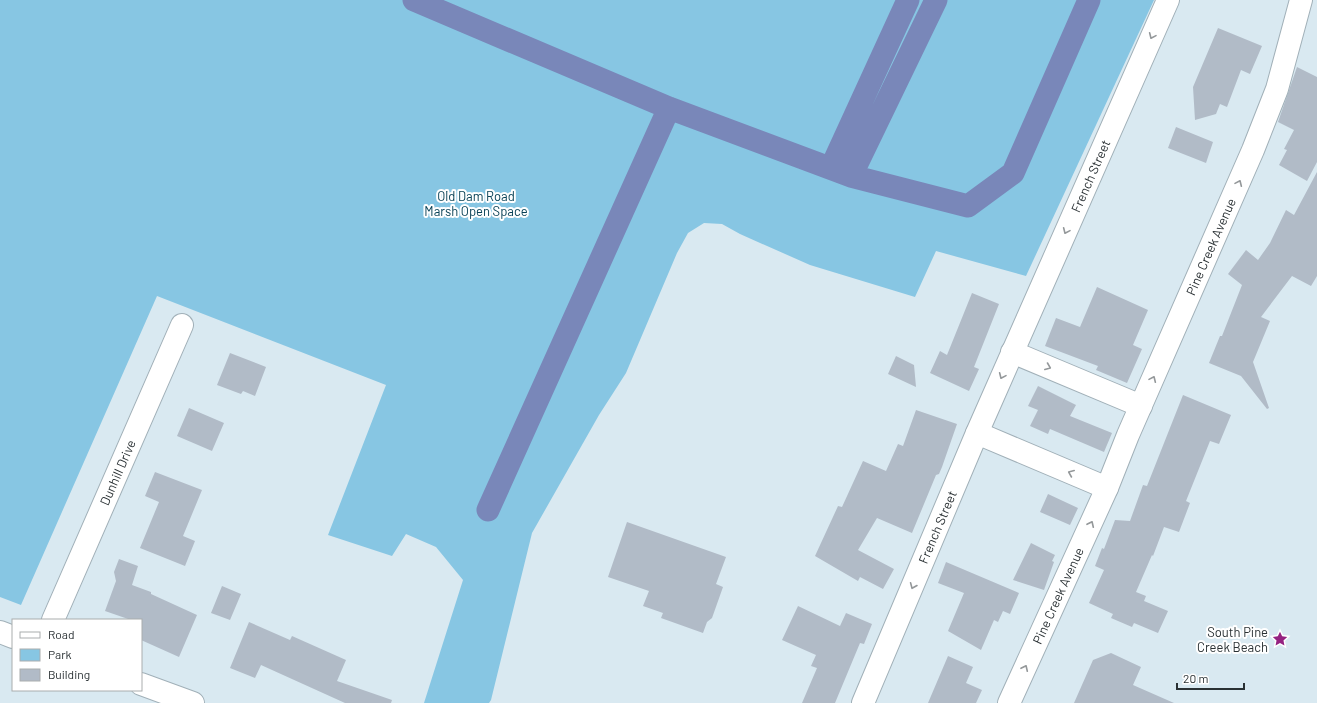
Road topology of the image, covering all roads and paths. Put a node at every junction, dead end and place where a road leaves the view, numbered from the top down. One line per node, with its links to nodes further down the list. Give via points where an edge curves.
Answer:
1 (1168, 0): 4 (street, French Street, one-way to 4)
2 (1301, 0): 5 (street, Pine Creek Avenue, one-way to 2, via 1253,150 1277,88)
3 (182, 324): 8 (street, Dunhill Drive)
4 (1012, 352): 5 (street, one-way to 5); 6 (street, French Street, one-way to 6)
5 (1141, 406): 7 (street, Pine Creek Avenue)
6 (977, 433): 7 (street, one-way to 6); 13 (street, French Street, one-way to 13)
7 (1107, 488): 14 (street, Pine Creek Avenue, one-way to 7)
8 (53, 619)
9 (0, 632): 10 (street)
10 (12, 637)
11 (142, 684): 12 (street)
12 (193, 703)
13 (864, 703)
14 (1009, 703)

